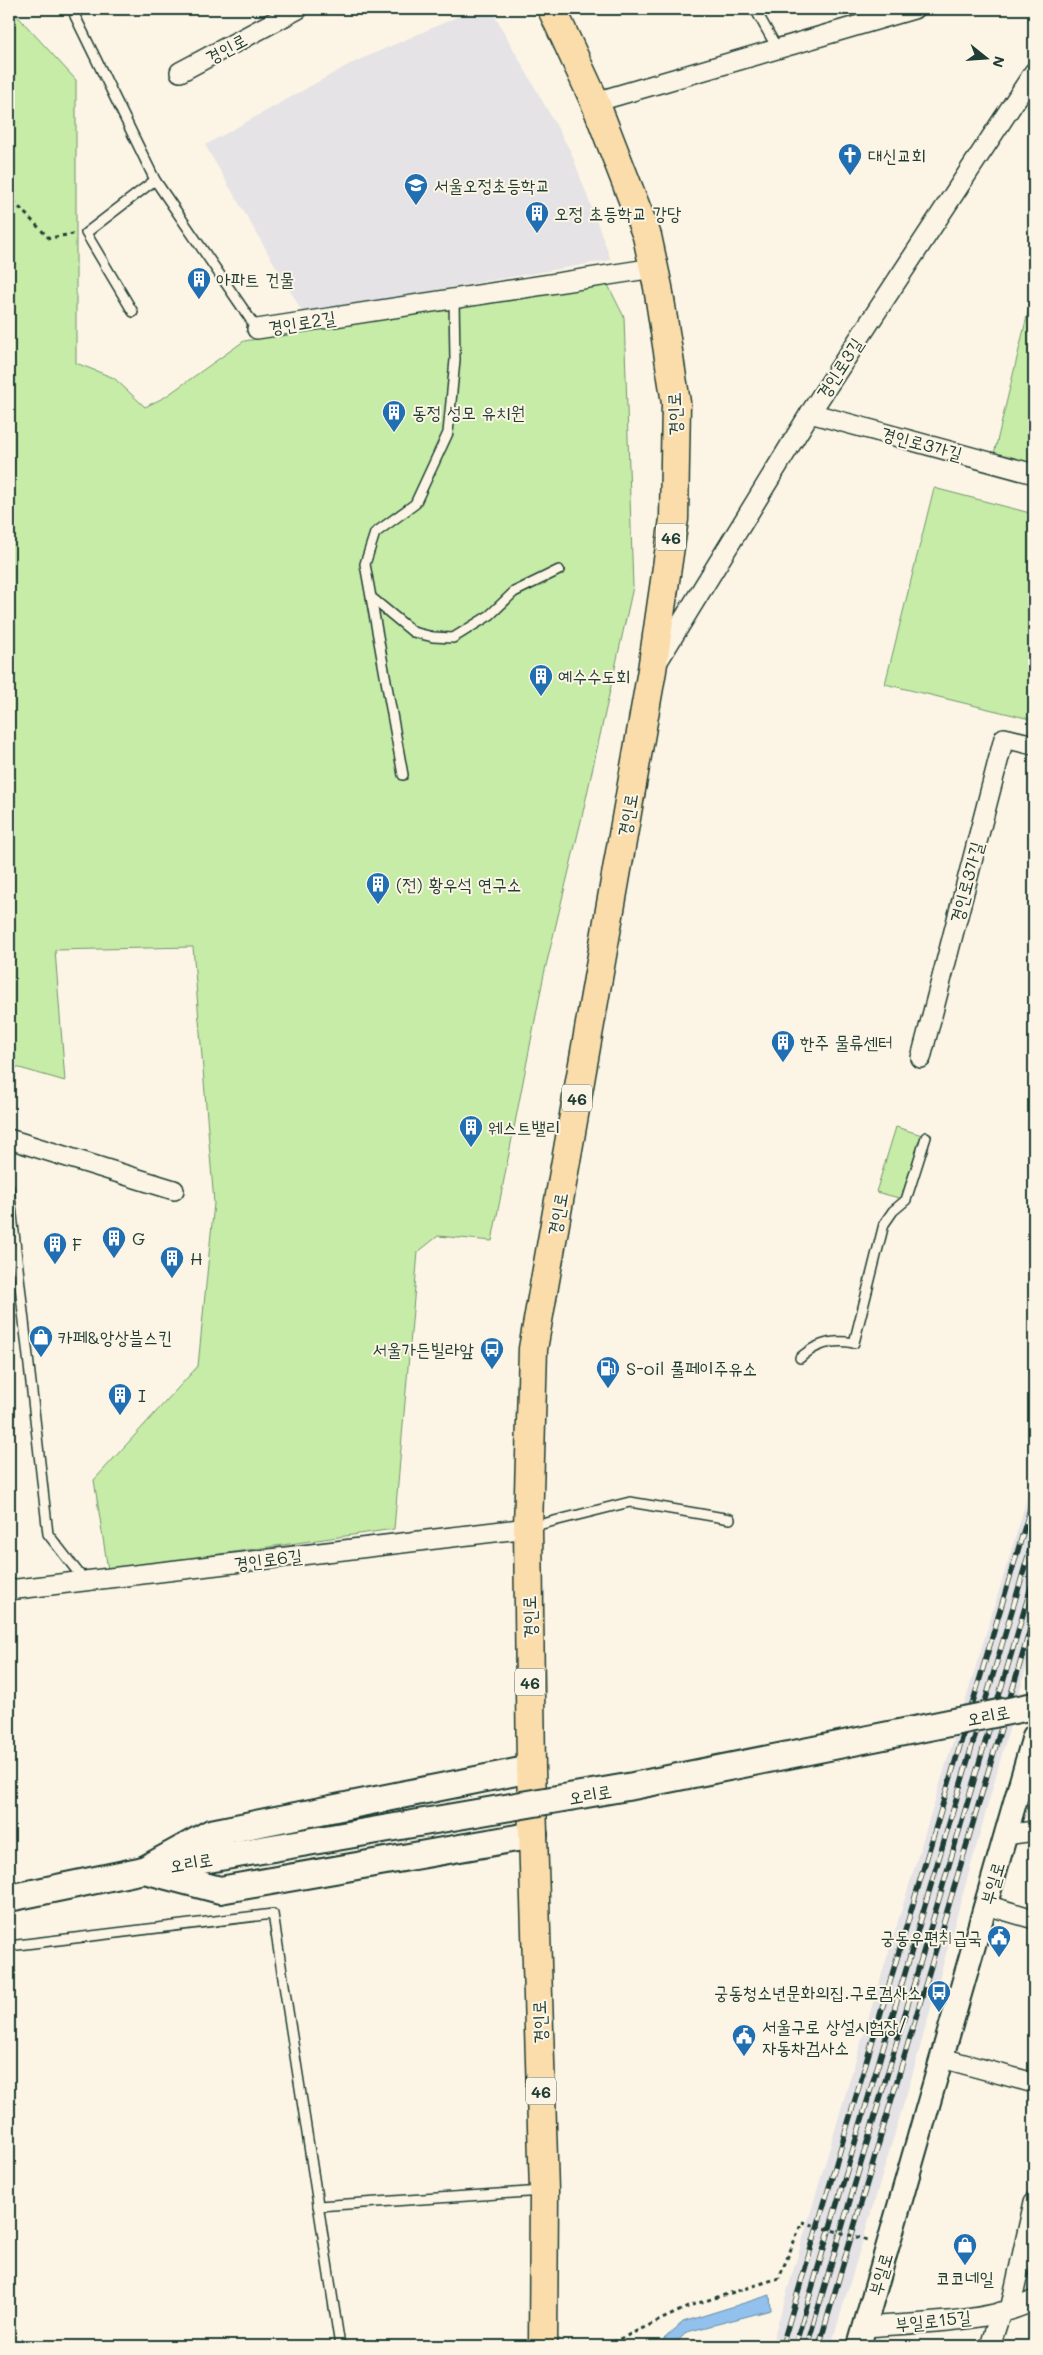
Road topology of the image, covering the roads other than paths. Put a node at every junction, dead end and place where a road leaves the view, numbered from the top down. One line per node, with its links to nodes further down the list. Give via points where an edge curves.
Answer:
1 (75, 9): 10 (lane, 경인로2길, via 75,16)
2 (298, 9): 7 (street, 경인로)
3 (552, 9): 9 (main road, 경인로)
4 (755, 9): 6 (lane)
5 (914, 9): 6 (street)
6 (776, 48): 9 (street)
7 (180, 72)
8 (1034, 72): 15 (street, 경인로3길)
9 (595, 102): 11 (main road, 경인로, via 646,236)
10 (155, 180): 13 (lane, via 86,232); 14 (lane, 경인로2길)
11 (654, 268): 12 (street, 경인로2길); 19 (main road, 경인로 / 46, via 676,403 674,518)
12 (454, 298): 14 (street, 경인로2길); 18 (lane, via 455,360 448,433 415,504 374,532 365,564)
13 (132, 312)
14 (257, 329)
15 (810, 413): 16 (street, 경인로3가길); 19 (street, 경인로3길)
16 (1034, 474)
17 (559, 570): 18 (lane, via 514,592 490,615 453,638 433,638 413,632)
18 (373, 599): 21 (lane)
19 (652, 670): 29 (main road, 경인로 / 46, via 533,1349)
20 (1034, 745): 22 (street, 경인로3가길, via 1004,738)
21 (403, 775)
22 (921, 1058)
23 (926, 1137): 27 (lane, via 906,1200 884,1224 854,1343 840,1340 824,1343 811,1347)
24 (9, 1139): 26 (street)
25 (9, 1188): 30 (lane, via 48,1534)
26 (174, 1190)
27 (800, 1358)
28 (730, 1520): 29 (lane, via 630,1502)
29 (528, 1528): 30 (street, 경인로6길); 34 (main road, 경인로 / 46)
30 (85, 1581): 31 (street, 경인로6길)
31 (9, 1590)
32 (1034, 1706): 38 (main road, 오리로, bridge, via 633,1786)
33 (1034, 1736): 37 (street, 부일로)
34 (531, 1769): 36 (main road, 경인로 / 46); 38 (main road, 오리로, via 211,1833)
35 (1034, 1832): 37 (street)
36 (534, 1835): 38 (main road, 오리로, via 220,1890); 45 (main road, 경인로 / 46)
37 (1006, 1835): 40 (street, 부일로)
38 (144, 1870): 39 (main road, 오리로)
39 (9, 1898)
40 (986, 1904): 41 (street); 43 (street, 부일로)
41 (1034, 1919)
42 (9, 1946): 47 (lane, via 273,1914)
43 (942, 2058): 44 (street); 50 (street, 부일로)
44 (1034, 2084)
45 (544, 2191): 47 (lane); 52 (main road, 경인로 / 46)
46 (1034, 2202): 49 (street)
47 (318, 2206): 51 (lane)
48 (1034, 2300): 49 (street, 부일로15길)
49 (1006, 2311): 50 (street, 부일로15길); 53 (street, 부일로15길)
50 (862, 2337)
51 (340, 2346)
52 (543, 2346)
53 (990, 2346)

